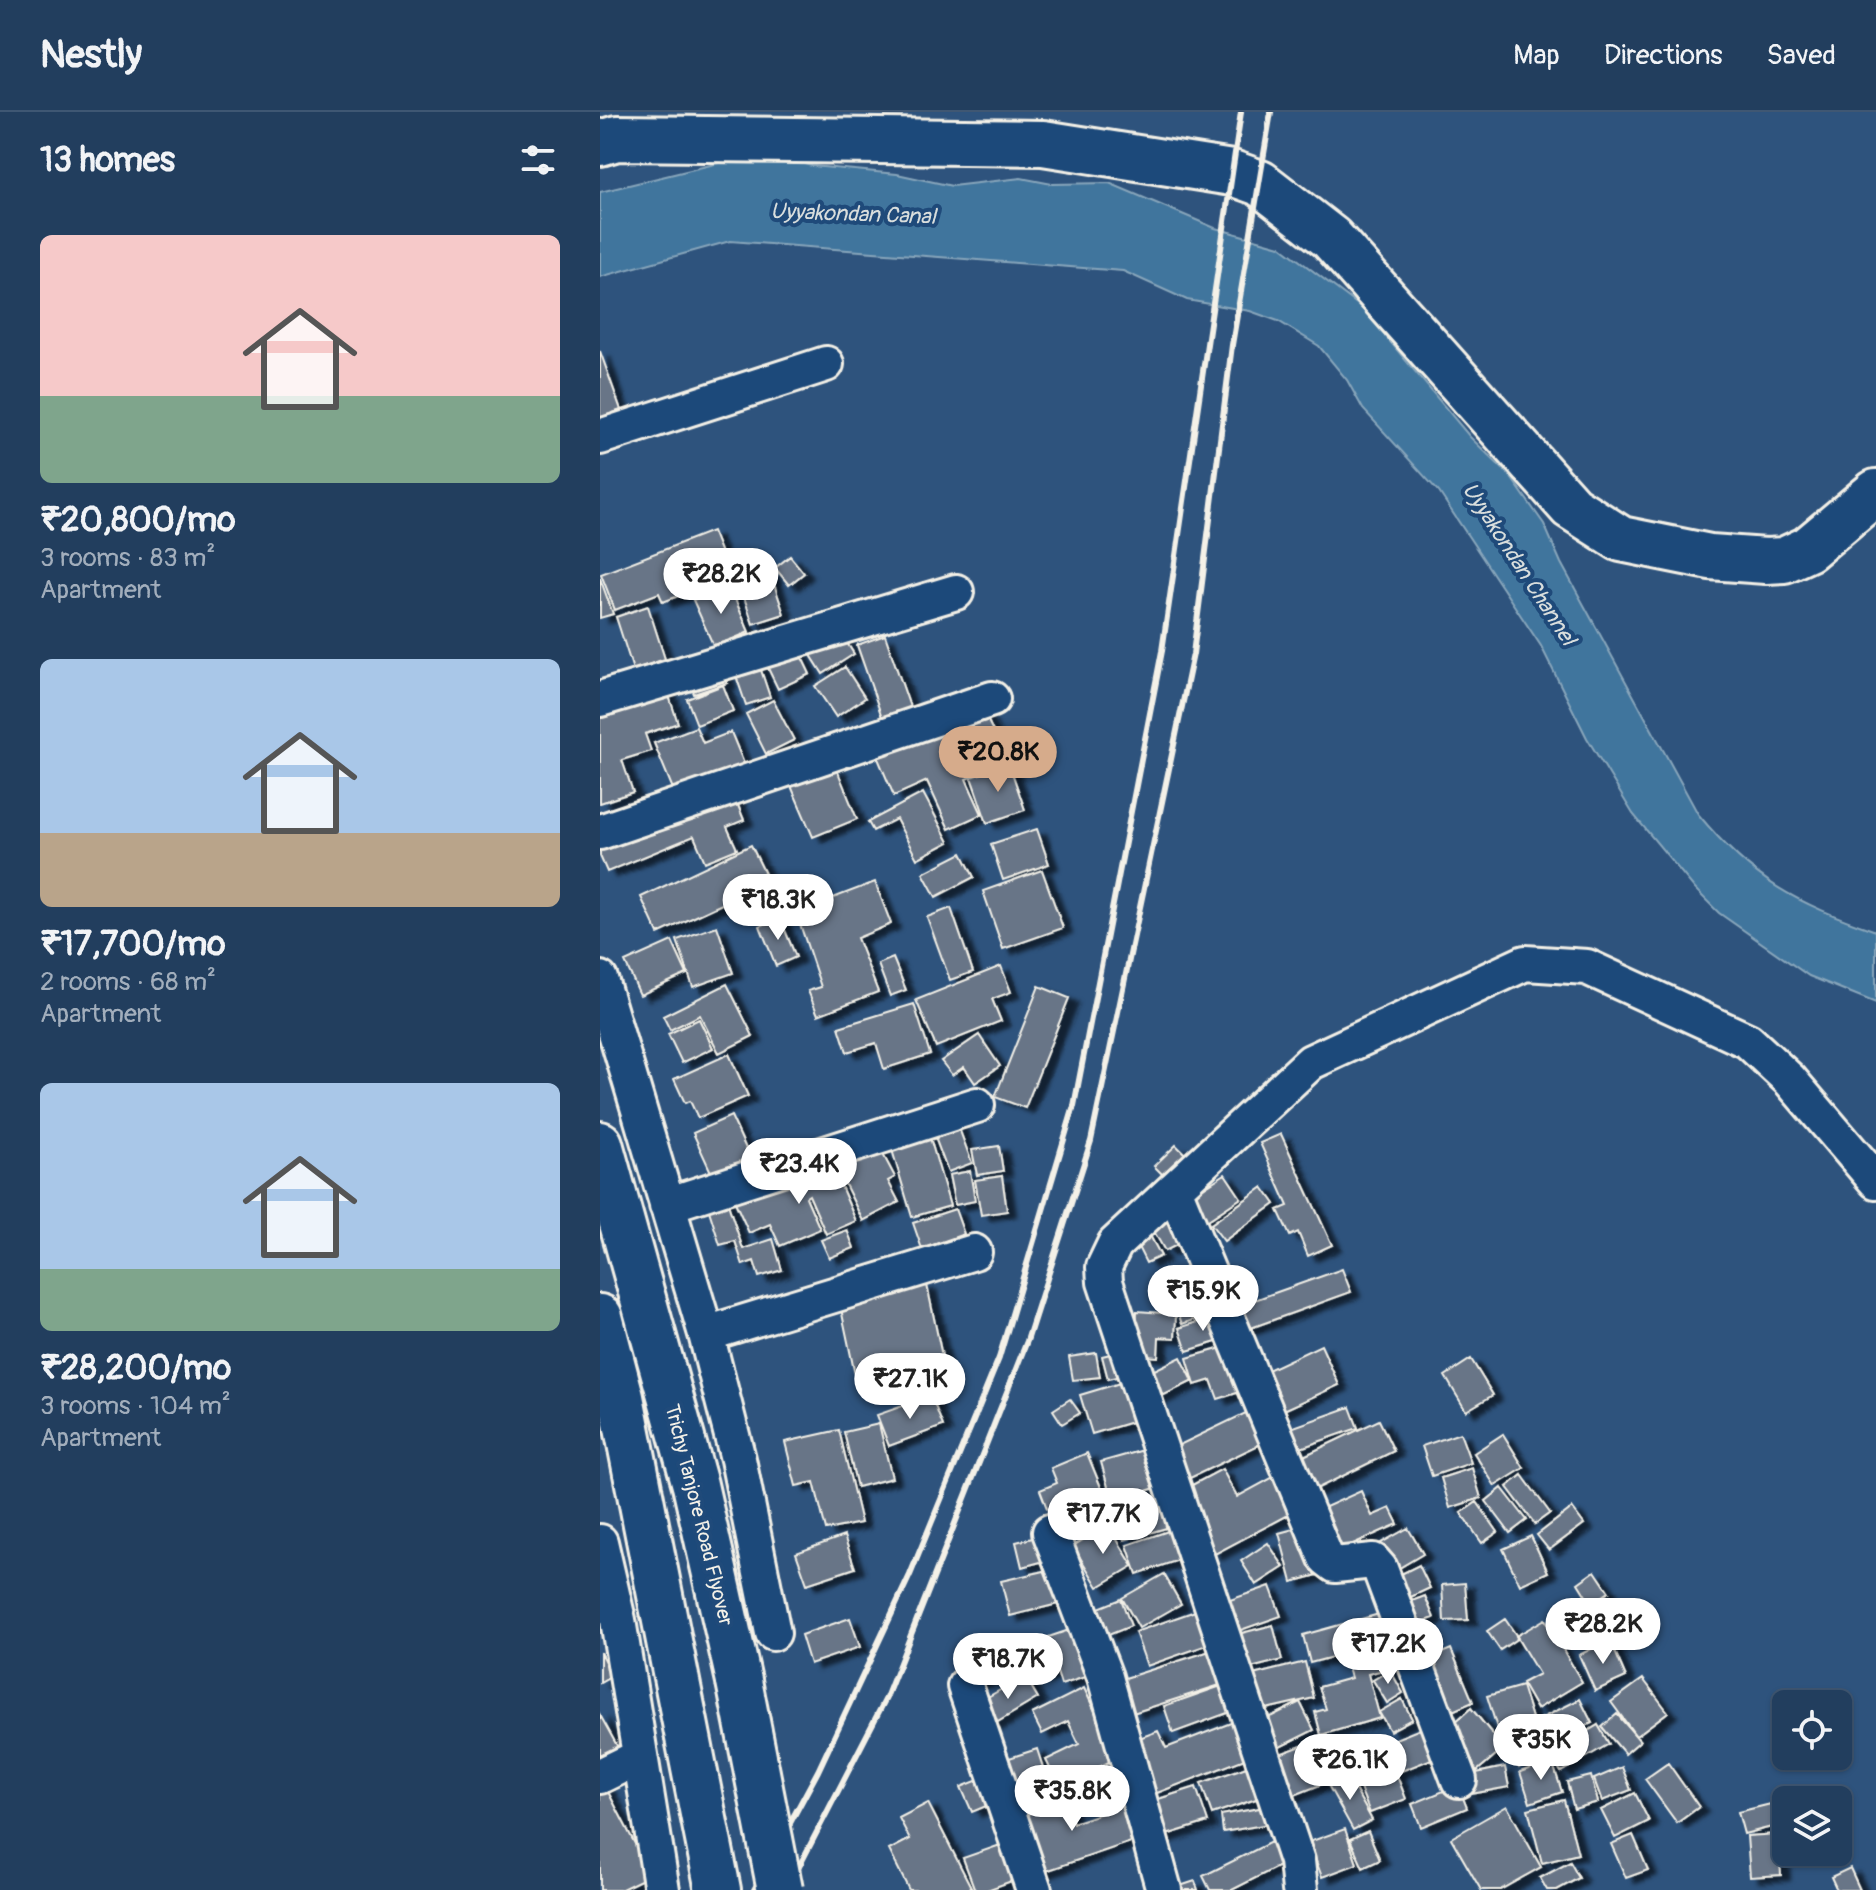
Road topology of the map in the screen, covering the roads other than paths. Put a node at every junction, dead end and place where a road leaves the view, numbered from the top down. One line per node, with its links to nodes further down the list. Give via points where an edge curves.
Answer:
1 (600, 143): 4 (main road, via 617,138 1043,143 1232,173 1260,183 1331,238 1571,507 1621,539 1710,557 1784,560 1820,542)
2 (826, 364): 3 (street)
3 (600, 437)
4 (1876, 492)
5 (956, 592): 6 (street)
6 (600, 699)
7 (992, 699): 8 (street)
8 (600, 832)
9 (600, 979): 14 (street)
10 (977, 1105): 14 (street)
11 (600, 1144): 28 (main road, Trichy Tanjore Road Flyover, bridge, via 695,1485)
12 (1876, 1181): 13 (street, via 1790,1080 1748,1041 1587,967 1525,963 1311,1062)
13 (1174, 1189): 25 (street, via 1326,1558 1335,1565 1373,1561 1380,1569); 31 (street, via 1115,1244 1104,1267 1105,1282 1297,1861)
14 (667, 1205): 17 (street)
15 (974, 1252): 17 (street)
16 (600, 1317): 27 (main road, via 624,1412)
17 (706, 1334): 21 (street)
18 (1050, 1532): 30 (street, via 1105,1677)
19 (600, 1542): 20 (street)
20 (609, 1625): 23 (street)
21 (773, 1633)
22 (965, 1686): 29 (street)
23 (639, 1757): 24 (street); 26 (street)
24 (600, 1776)
25 (1459, 1780)
26 (662, 1890)
27 (718, 1890)
28 (780, 1890)
29 (1034, 1890)
30 (1164, 1890)
31 (1300, 1890)

